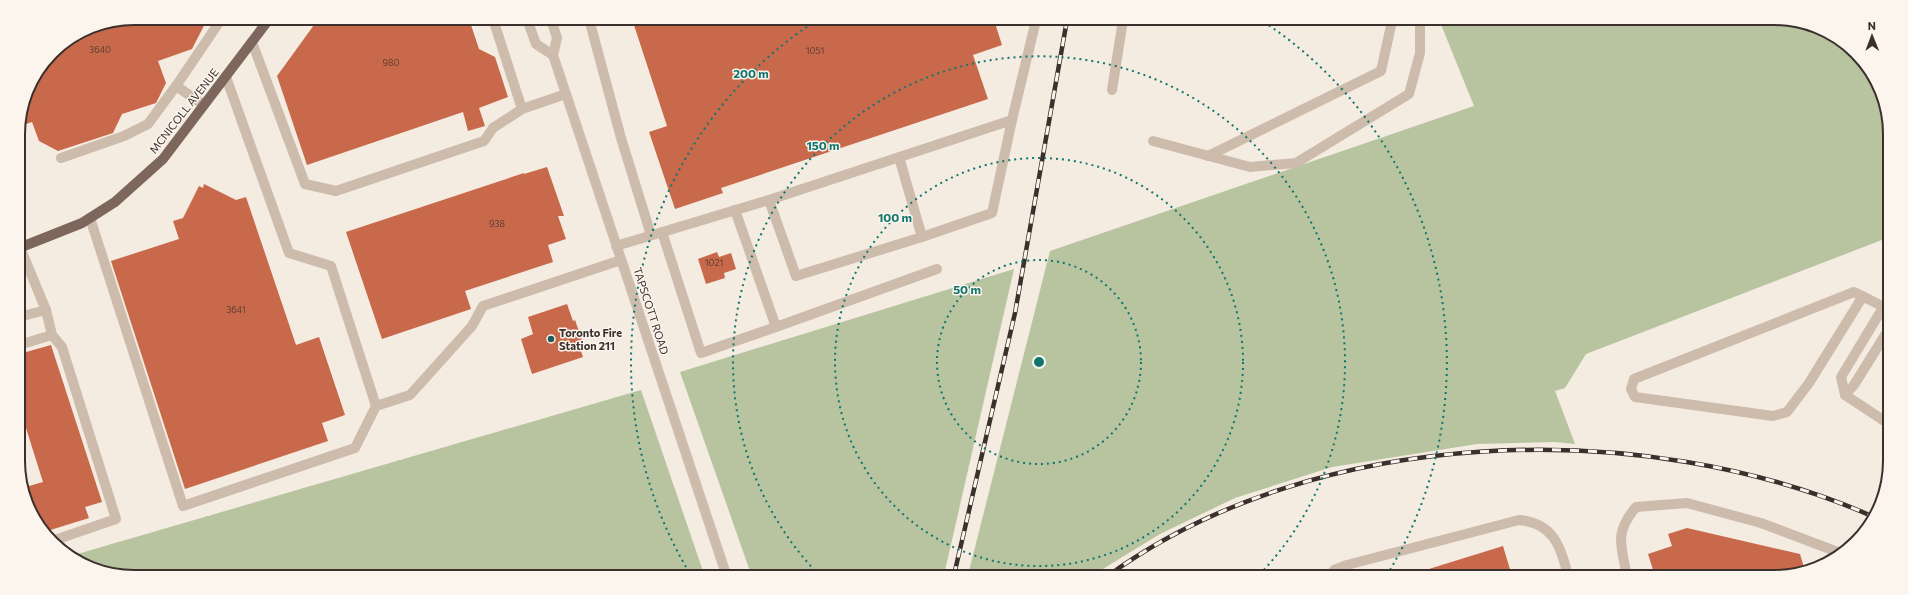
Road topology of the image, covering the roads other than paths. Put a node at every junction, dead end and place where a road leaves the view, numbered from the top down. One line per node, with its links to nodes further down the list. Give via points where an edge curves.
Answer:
1 (217, 25): 14 (street)
2 (265, 25): 11 (main road, MCNICOLL AVENUE)
3 (495, 25): 18 (street)
4 (529, 25): 12 (street, via 536,44)
5 (553, 25): 12 (street, TAPSCOTT ROAD, via 557,38)
6 (591, 25): 28 (street, via 621,138)
7 (1035, 25): 19 (street)
8 (1121, 25): 15 (street)
9 (1391, 25): 21 (street, via 1381,71)
10 (1420, 25): 21 (street, via 1420,53 1409,94 1296,163 1250,167)
11 (252, 42): 13 (main road, MCNICOLL AVENUE); 18 (street, via 305,184 336,191 484,141 493,128)
12 (553, 55): 16 (street, TAPSCOTT ROAD)
13 (226, 77): 17 (main road, MCNICOLL AVENUE); 45 (street, via 289,253 331,266)
14 (176, 86): 17 (street); 23 (street, via 148,124 124,136)
15 (1112, 90)
16 (566, 94): 18 (street); 31 (street, TAPSCOTT ROAD)
17 (204, 105): 26 (main road, MCNICOLL AVENUE, via 163,159 116,202)
18 (522, 109)
19 (1012, 120): 22 (street); 29 (street, via 992,213)
20 (1153, 141): 21 (street)
21 (1208, 156)
22 (899, 157): 24 (street); 29 (street)
23 (61, 158)
24 (769, 200): 25 (street); 29 (street, via 796,276)
25 (735, 210): 27 (street); 40 (street)
26 (90, 218): 30 (main road, MCNICOLL AVENUE); 45 (street, via 183,506 355,448)
27 (662, 232): 28 (street); 40 (street, via 701,353)
28 (651, 235): 31 (street)
29 (922, 237)
30 (25, 245)
31 (616, 246): 32 (street, TAPSCOTT ROAD)
32 (621, 260): 45 (street, via 483,306 472,326 410,395); 49 (street, TAPSCOTT ROAD)
33 (25, 261): 37 (street)
34 (937, 269): 40 (street)
35 (1863, 296): 35 (street, via 1854,292 1634,379 1631,388 1635,397 1773,416 1787,412 1809,383); 36 (street)
36 (1883, 304)
37 (46, 310): 39 (street); 41 (street)
38 (1883, 310): 44 (street, via 1841,377)
39 (25, 315)
40 (776, 327)
41 (52, 335): 43 (street); 47 (street, via 62,347 116,518)
42 (1883, 338): 44 (street, via 1854,385)
43 (25, 343)
44 (1845, 394): 46 (street)
45 (376, 406)
46 (1883, 420)
47 (58, 539)
48 (1836, 551): 52 (street, via 1761,523 1686,503 1636,507 1626,520 1620,541)
49 (725, 570)
50 (1334, 570): 51 (street, via 1519,520 1533,521 1552,534)
51 (1566, 570)
52 (1626, 570)

